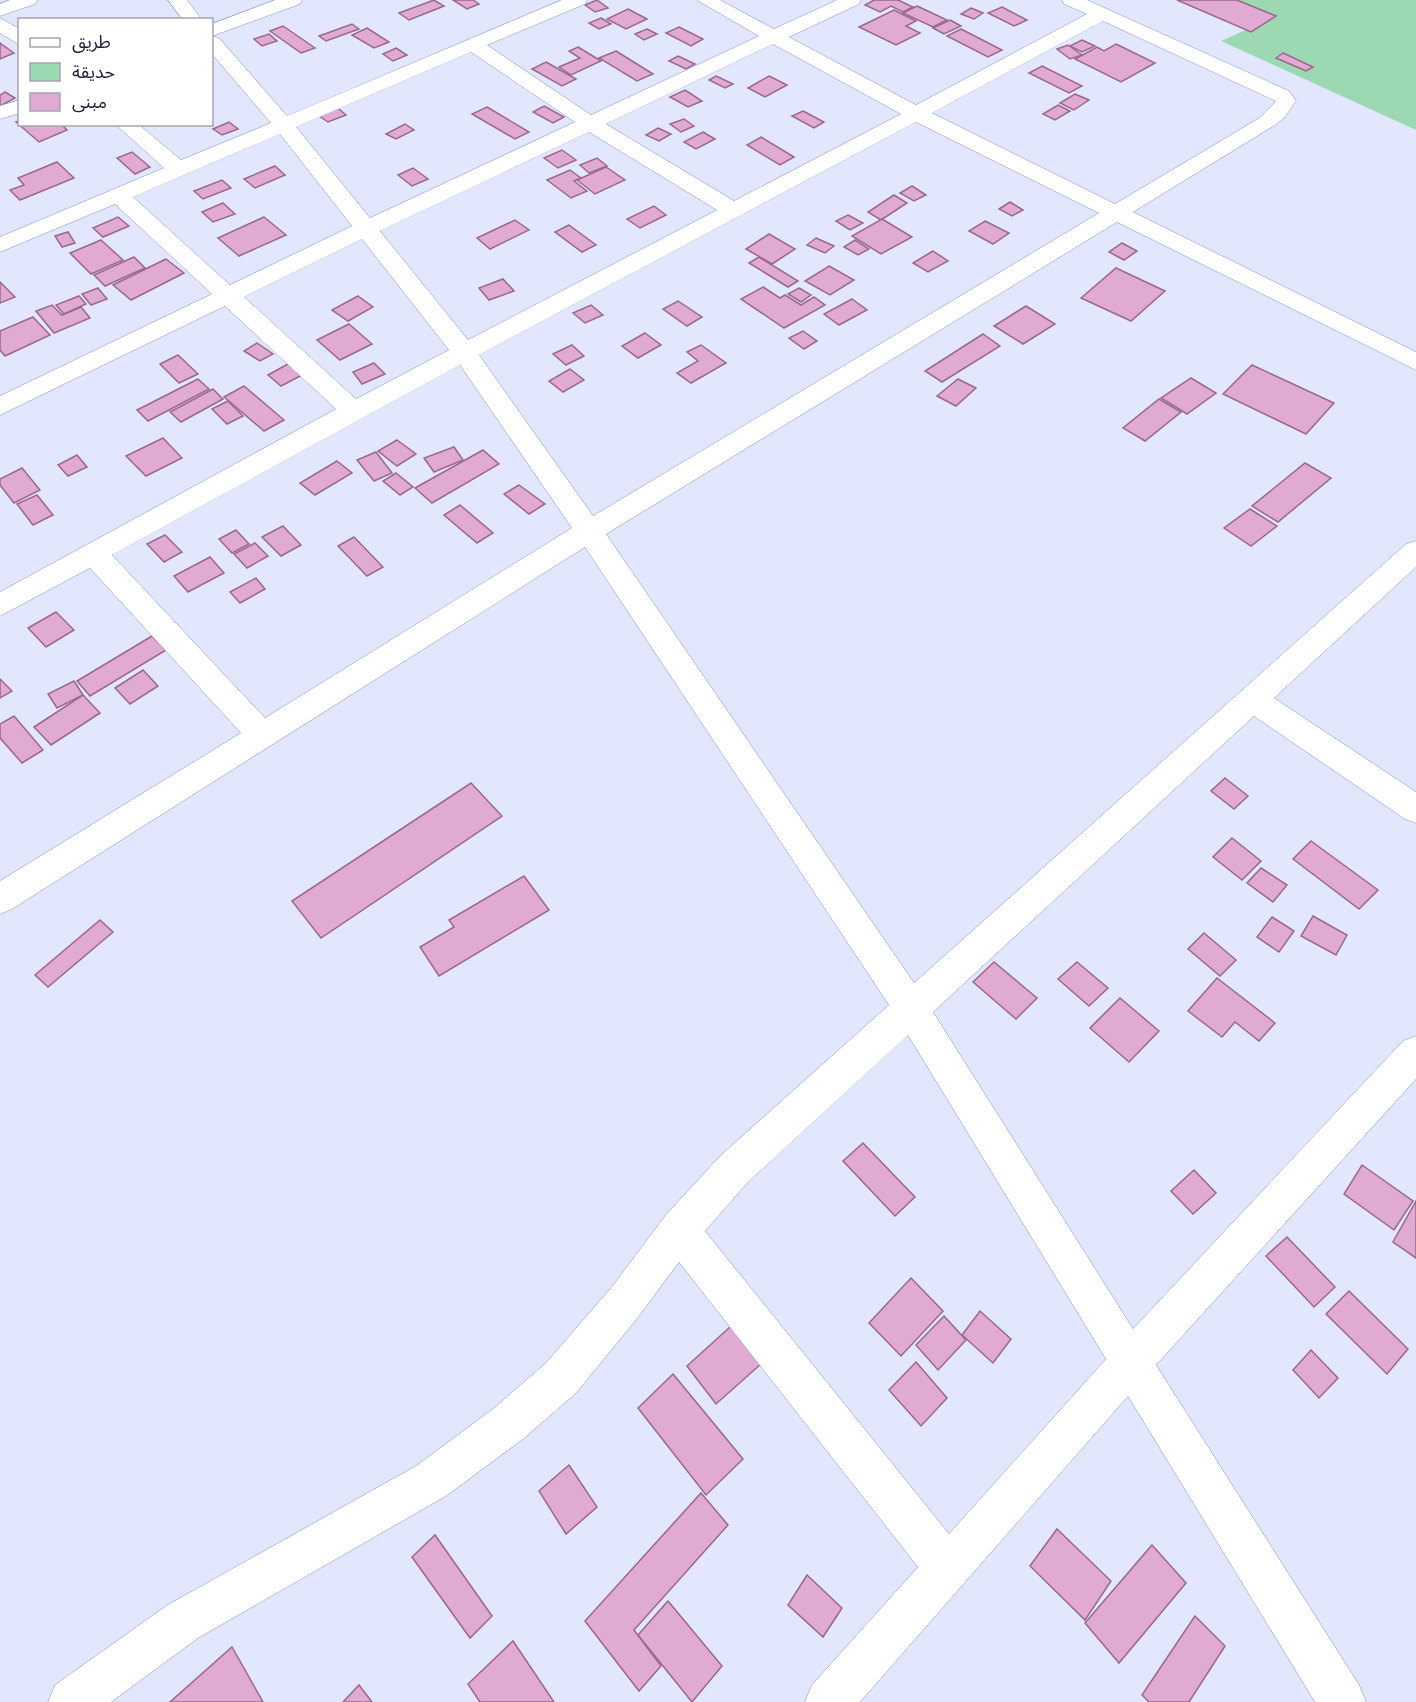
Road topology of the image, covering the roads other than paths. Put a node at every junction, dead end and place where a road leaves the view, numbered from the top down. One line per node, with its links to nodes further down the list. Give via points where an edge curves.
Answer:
1 (28, 0): 8 (street)
2 (177, 0): 10 (street)
3 (293, 0): 12 (street)
4 (578, 0): 16 (street)
5 (705, 0): 14 (street)
6 (852, 0): 14 (street)
7 (1071, 0): 9 (street)
8 (0, 10)
9 (1102, 14): 19 (street); 26 (street, via 1264,86 1286,101 1268,121)
10 (191, 18)
11 (0, 24): 13 (street)
12 (213, 30)
13 (18, 38)
14 (774, 38): 19 (street); 20 (street)
15 (213, 43): 21 (street)
16 (472, 44): 20 (street); 21 (street)
17 (18, 107): 18 (street)
18 (0, 113)
19 (917, 114): 25 (street); 26 (street)
20 (590, 123): 25 (street); 27 (street)
21 (283, 124): 23 (street); 27 (street)
22 (127, 126): 23 (street)
23 (177, 168): 24 (street)
24 (118, 195): 28 (street); 29 (street)
25 (735, 211): 30 (street)
26 (1117, 214): 31 (street); 34 (street)
27 (365, 229): 29 (street); 30 (street)
28 (0, 245)
29 (226, 296): 32 (street); 33 (street)
30 (464, 352): 33 (street); 34 (street)
31 (1416, 362)
32 (0, 406)
33 (354, 412): 36 (street)
34 (589, 531): 39 (street); 42 (street)
35 (1416, 551): 38 (street)
36 (92, 552): 37 (street); 39 (street)
37 (0, 605)
38 (1251, 698): 40 (street); 42 (street)
39 (262, 735): 41 (street)
40 (1416, 809)
41 (0, 899)
42 (910, 1007): 44 (street, via 734,1169); 45 (street)
43 (1416, 1053): 45 (street)
44 (678, 1230): 46 (street); 47 (street, via 625,1302 561,1378 508,1424 431,1481 182,1622)
45 (1132, 1361): 46 (street); 49 (street)
46 (948, 1569): 48 (street)
47 (72, 1702)
48 (829, 1702)
49 (1342, 1702)

